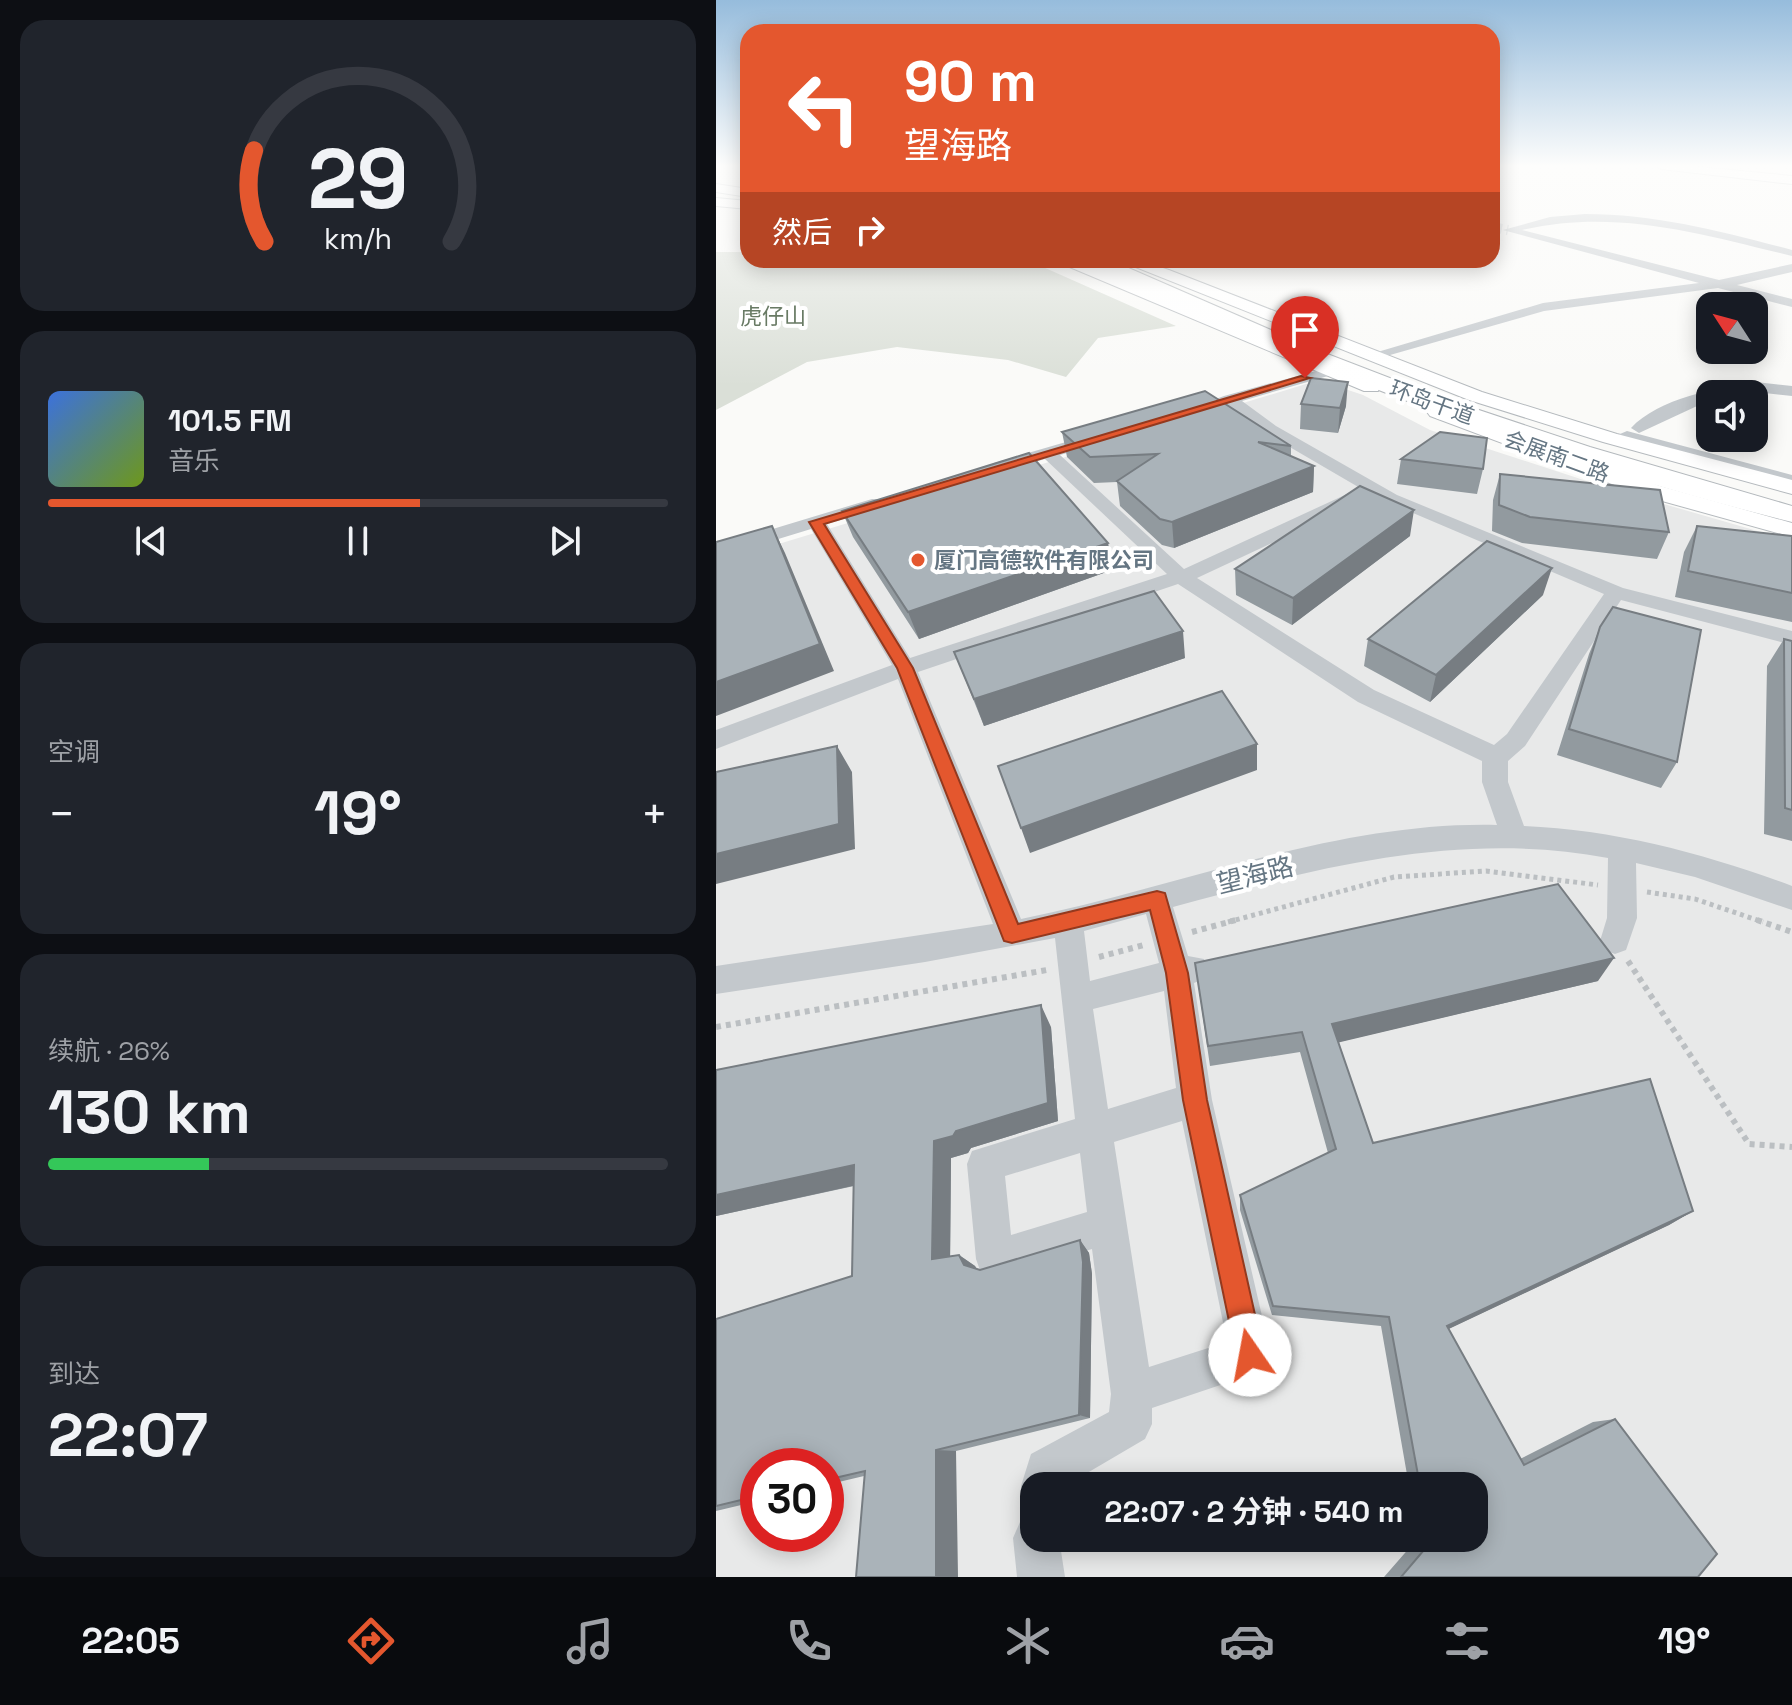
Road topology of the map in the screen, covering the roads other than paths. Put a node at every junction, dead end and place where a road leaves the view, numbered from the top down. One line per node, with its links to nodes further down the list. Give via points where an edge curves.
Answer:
1 (1546, 240): 9 (street)
2 (1735, 240): 3 (street)
3 (1792, 253)
4 (1084, 268): 12 (main road, 会展南二路)
5 (1105, 268): 23 (highway, 环岛干道, via 1451,410 1625,468)
6 (1127, 268): 23 (highway, 环岛干道, via 1385,373)
7 (1147, 268): 11 (main road)
8 (1792, 268): 9 (street)
9 (1721, 284): 10 (street); 11 (street, via 1543,307)
10 (1792, 303)
11 (1371, 356): 19 (main road, via 1444,385)
12 (1330, 371): 15 (street); 31 (main road, 会展南二路, via 1652,491)
13 (1768, 388): 14 (street)
14 (1792, 391)
15 (1229, 399): 17 (street); 25 (street, via 1270,429)
16 (1696, 400): 19 (street)
17 (1170, 417)
18 (1109, 435): 20 (street)
19 (1627, 435): 21 (street, via 1655,426); 24 (street); 26 (main road)
20 (1048, 453): 22 (street); 33 (street)
21 (1792, 465)
22 (989, 470)
23 (1693, 479): 26 (highway); 28 (highway, 环岛干道); 29 (highway, 环岛干道); 31 (highway)
24 (1792, 480)
25 (1375, 488): 33 (street); 34 (street)
26 (1792, 488)
27 (901, 497): 30 (street)
28 (1792, 500)
29 (1792, 514)
30 (816, 522): 32 (street); 36 (street)
31 (1792, 528)
32 (716, 552)
33 (1180, 576): 36 (street); 38 (street, via 1366,696)
34 (1616, 592): 35 (street); 38 (street, via 1516,740)
35 (1792, 638)
36 (905, 668): 37 (street); 44 (street)
37 (716, 740)
38 (1495, 758): 39 (street, via 1495,782)
39 (1514, 836): 40 (street, 望海路, via 1557,837); 42 (street, 望海路, via 1391,844)
40 (1622, 851): 41 (street, 望海路, via 1674,860); 45 (street, via 1622,918)
41 (1792, 898)
42 (1157, 900): 43 (street, 望海路); 47 (street)
43 (1068, 922): 44 (street, 望海路); 49 (street)
44 (1012, 934): 48 (street, 望海路)
45 (1615, 941)
46 (1217, 963): 47 (street)
47 (1177, 973): 49 (street); 50 (street)
48 (716, 980)
49 (1075, 981): 51 (street)
50 (1195, 1100): 51 (street); 53 (street, via 1250,1355)
51 (1095, 1131): 52 (street); 52 (street, via 985,1164 995,1259)
52 (1108, 1225): 53 (street)
53 (1132, 1394): 54 (street, via 1130,1424)
54 (1046, 1472)
55 (1038, 1552): 56 (street)
56 (1041, 1577)

